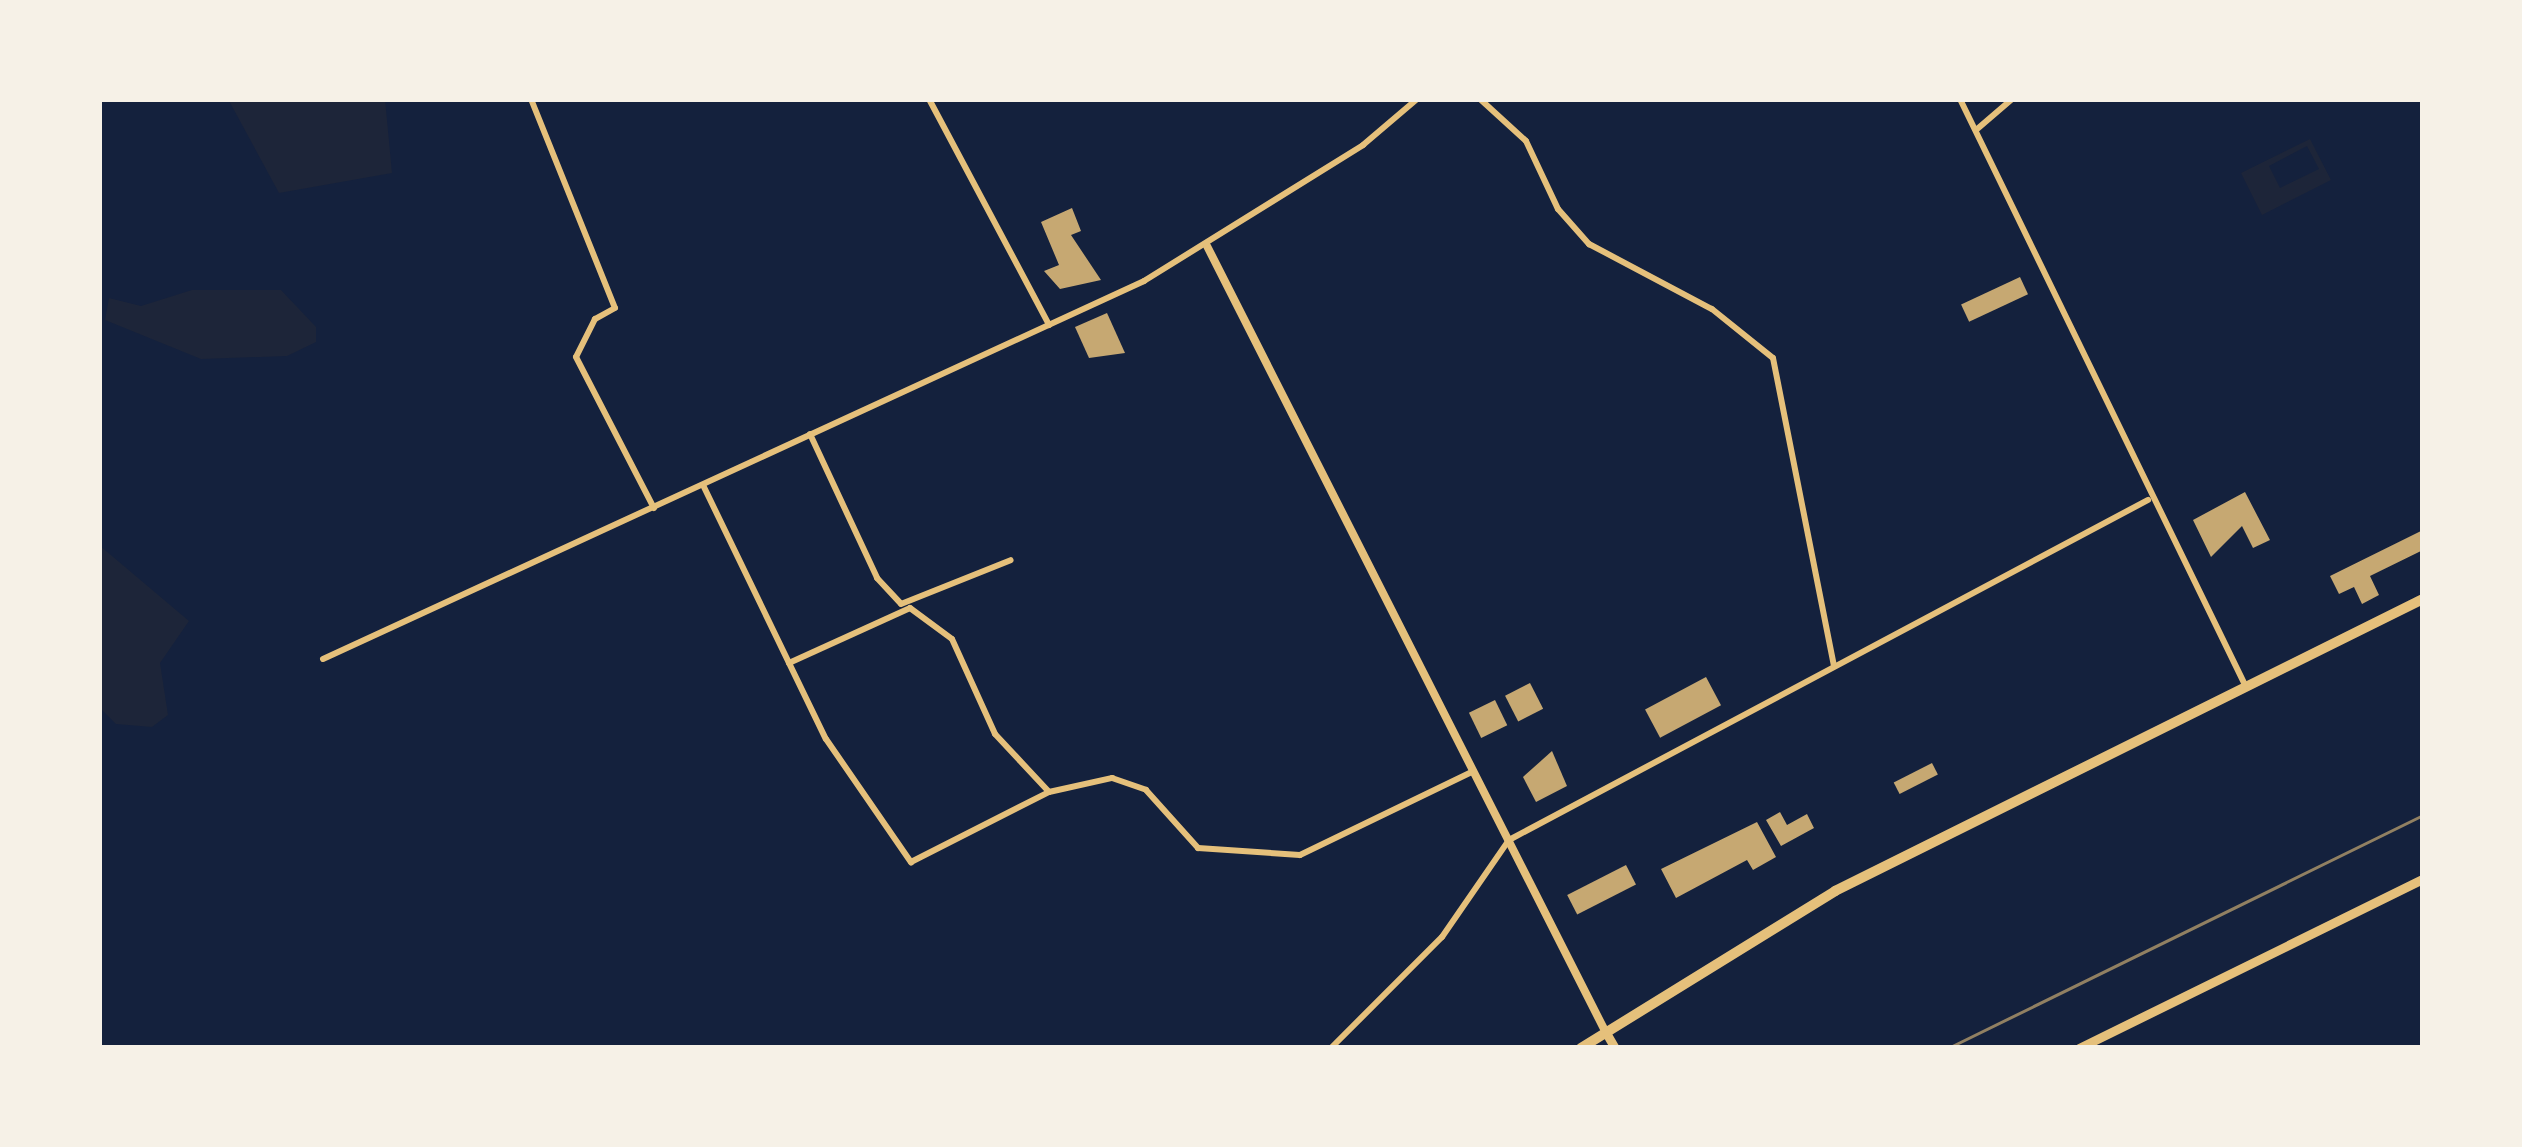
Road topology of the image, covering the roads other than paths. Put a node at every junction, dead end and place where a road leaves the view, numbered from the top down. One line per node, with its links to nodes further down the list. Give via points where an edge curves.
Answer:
1 (531, 99): 13 (street, via 615,308 595,319 576,357)
2 (929, 99): 9 (street)
3 (1417, 99): 8 (street)
4 (1480, 99): 19 (street, via 1526,141 1558,209 1589,244 1712,308 1773,358)
5 (1960, 99): 7 (street)
6 (2012, 99): 7 (street)
7 (1976, 130): 12 (street)
8 (1207, 246): 9 (street); 21 (street)
9 (1048, 325): 10 (street)
10 (810, 434): 11 (street); 16 (street, via 877,578)
11 (703, 484): 13 (street); 18 (street)
12 (2148, 500): 19 (street); 20 (street)
13 (654, 508): 17 (street)
14 (1010, 560): 16 (street)
15 (2423, 598): 20 (main road)
16 (910, 608): 18 (street); 22 (street, via 952,639 995,734)
17 (323, 659)
18 (790, 663): 22 (street, via 855,792 911,862)
19 (1834, 666): 23 (street)
20 (2246, 688): 25 (main road, via 1835,891)
21 (1474, 771): 22 (street, via 1300,855 1198,848 1124,778); 23 (street)
22 (1049, 792)
23 (1509, 840): 25 (street); 26 (street, via 1442,937)
24 (2423, 879): 29 (main road)
25 (1605, 1031): 27 (main road); 28 (main road)
26 (1331, 1048)
27 (1581, 1048)
28 (1615, 1048)
29 (2079, 1048)

